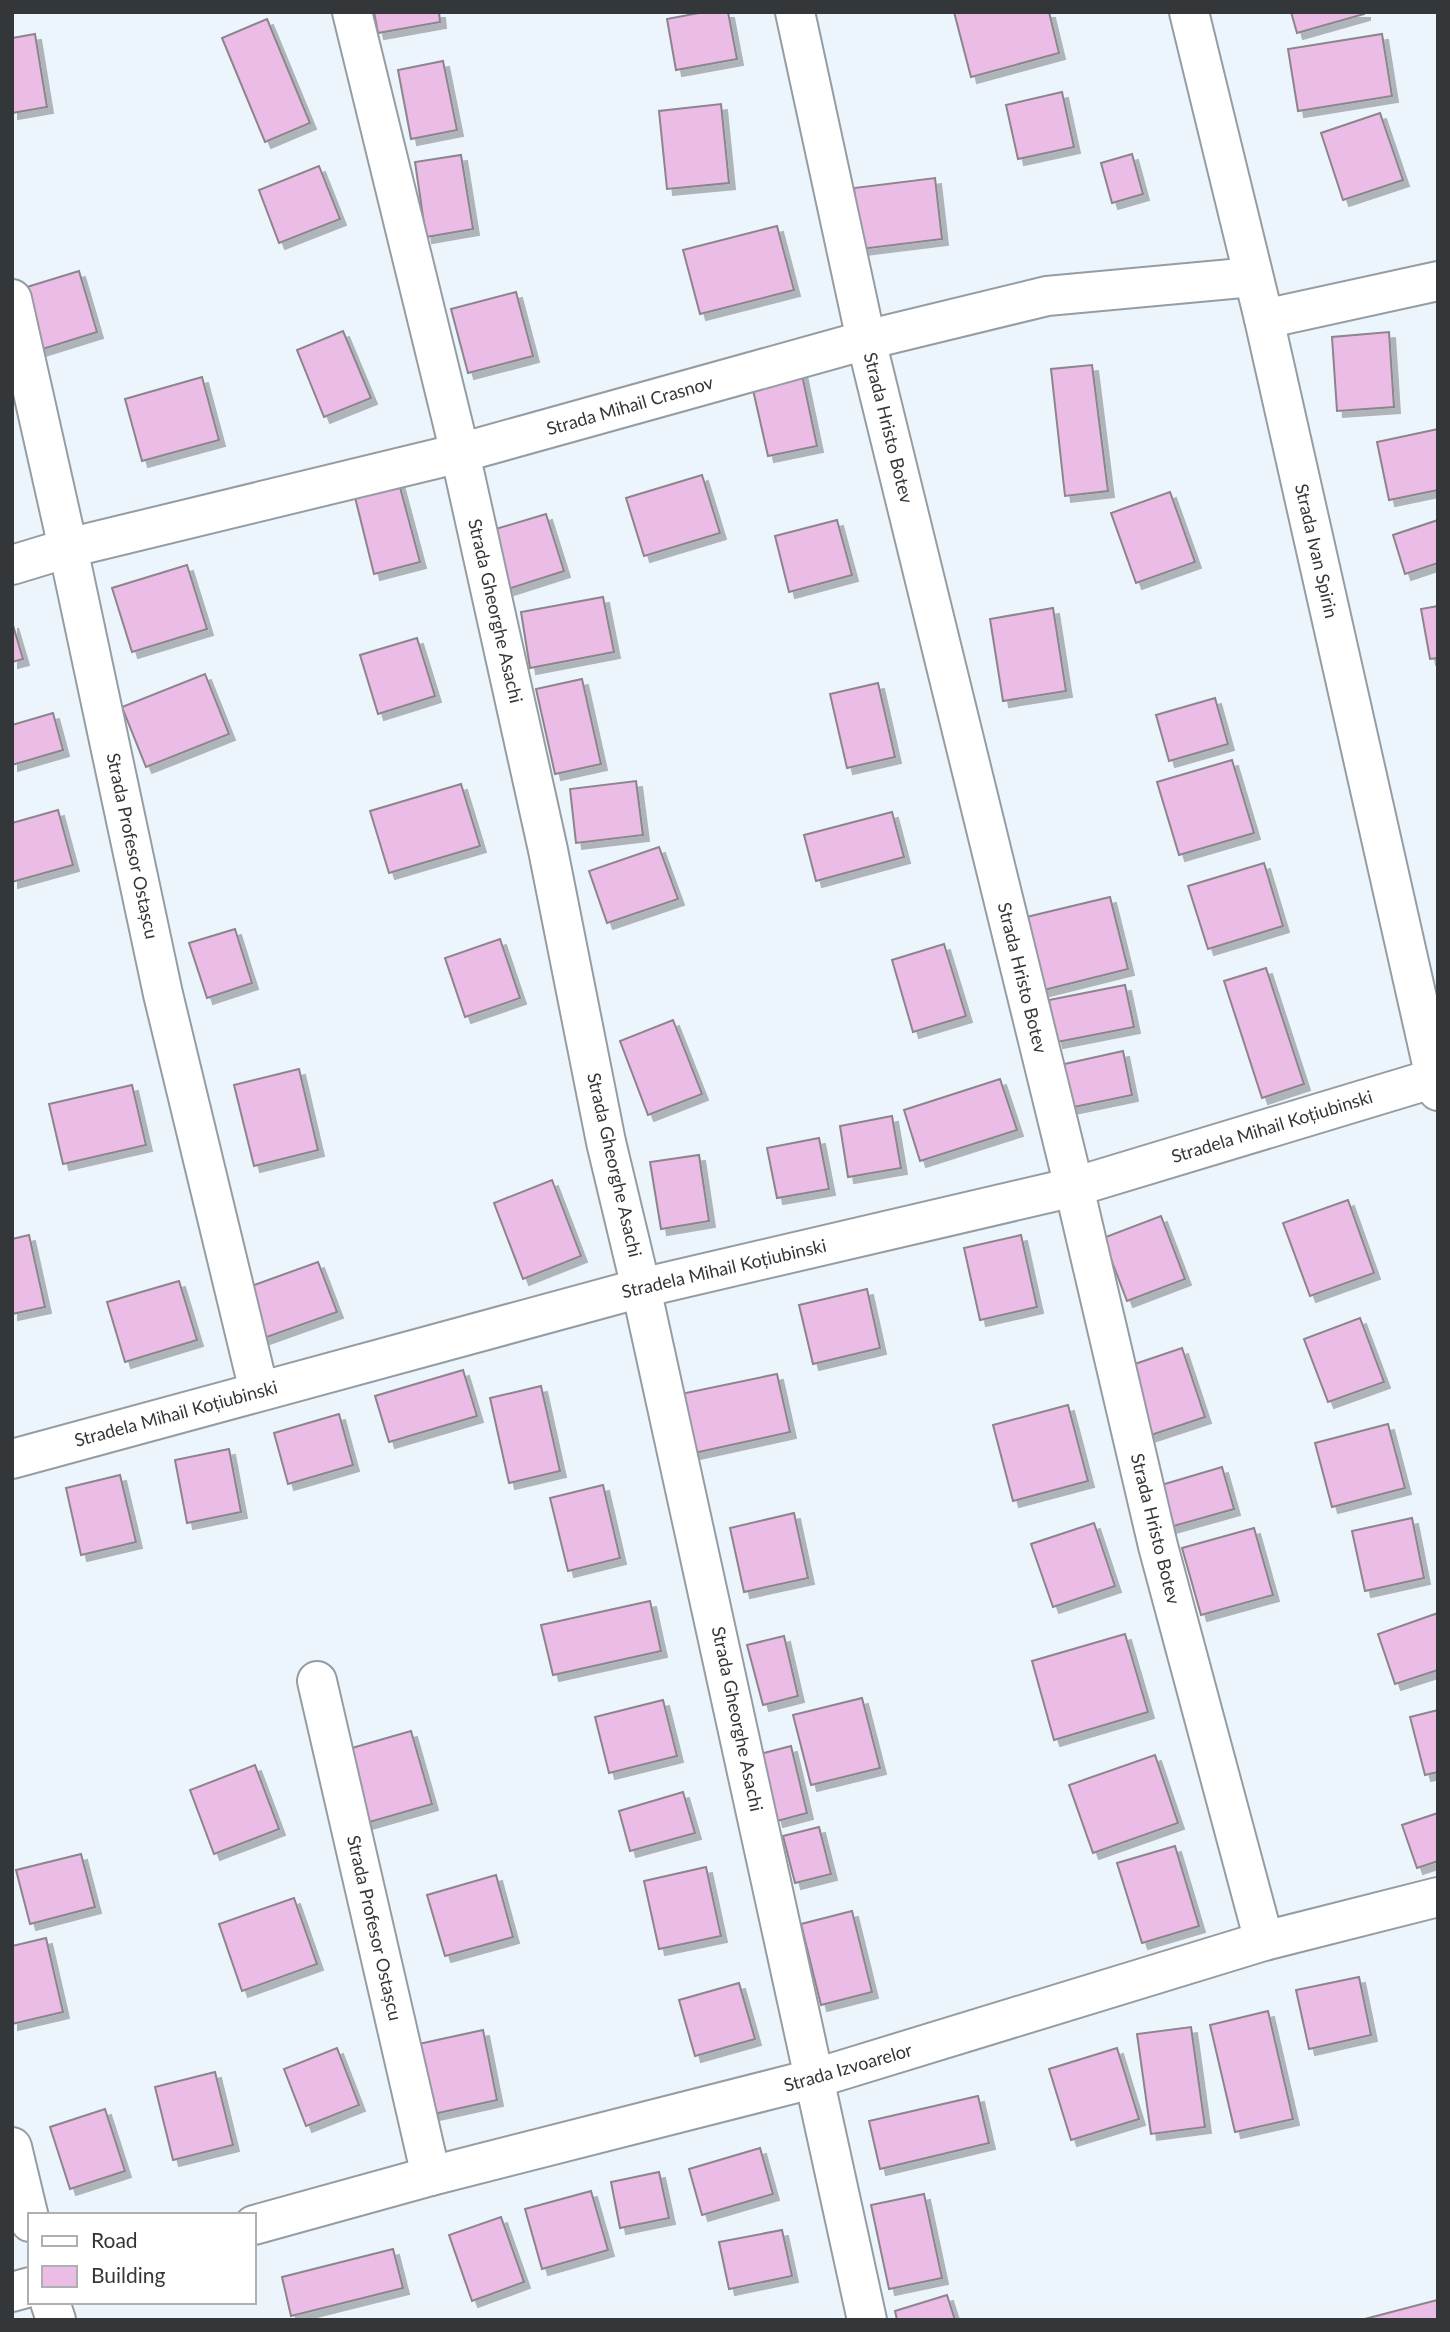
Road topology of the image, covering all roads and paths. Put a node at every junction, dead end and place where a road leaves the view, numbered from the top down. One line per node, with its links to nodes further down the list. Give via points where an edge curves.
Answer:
1 (352, 12): 9 (street, Strada Gheorghe Asachi)
2 (795, 12): 8 (street, Strada Hristo Botev)
3 (1189, 12): 4 (street, Strada Ivan Spirin)
4 (1253, 277): 7 (street, Strada Ivan Spirin); 8 (street, Strada Mihail Crasnov, via 1047,296)
5 (1438, 281): 7 (street)
6 (12, 299): 10 (street, Strada Profesor Ostașcu)
7 (1264, 319): 12 (street, Strada Ivan Spirin)
8 (866, 340): 9 (street, Strada Mihail Crasnov); 13 (street, Strada Hristo Botev)
9 (460, 453): 10 (street, Strada Mihail Crasnov); 14 (street, Strada Gheorghe Asachi, via 548,850 606,1142)
10 (68, 548): 11 (street, Strada Mihail Crasnov); 15 (street, Strada Profesor Ostașcu, via 163,993)
11 (12, 565)
12 (1436, 1085): 13 (street, Stradela Mihail Koțiubinski)
13 (1074, 1187): 14 (street, Stradela Mihail Koțiubinski); 19 (street, Strada Hristo Botev, via 1158,1546)
14 (642, 1288): 15 (street, Stradela Mihail Koțiubinski); 20 (street, Strada Gheorghe Asachi)
15 (259, 1391): 16 (street, Stradela Mihail Koțiubinski)
16 (12, 1459)
17 (317, 1681): 22 (street, Strada Profesor Ostașcu)
18 (1438, 1897): 19 (street, Strada Izvoarelor)
19 (1264, 1941): 20 (street, Strada Izvoarelor)
20 (816, 2078): 22 (street, Strada Izvoarelor); 25 (street, Strada Gheorghe Asachi)
21 (12, 2147): 23 (street)
22 (431, 2176): 24 (street, Strada Izvoarelor)
23 (28, 2214)
24 (256, 2224)
25 (867, 2320)

